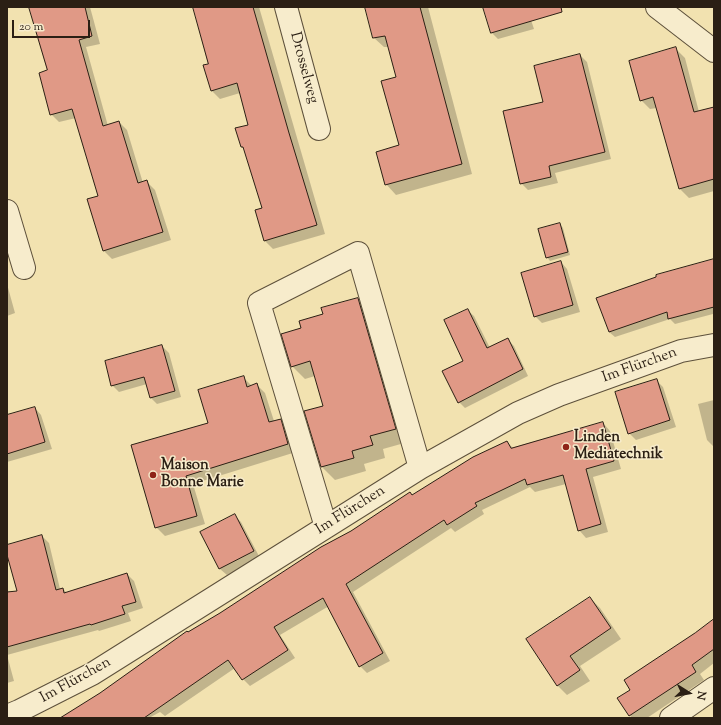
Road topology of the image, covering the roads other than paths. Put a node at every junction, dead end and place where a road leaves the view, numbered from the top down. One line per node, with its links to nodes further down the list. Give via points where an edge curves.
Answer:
1 (286, 7): 4 (street, Drosselweg)
2 (657, 7): 3 (street)
3 (714, 51)
4 (319, 129)
5 (7, 211): 6 (street)
6 (24, 268)
7 (714, 345): 8 (street, Im Flürchen, via 680,351 559,395 518,414)
8 (420, 468): 9 (street, Im Flürchen); 9 (street, via 358,253 259,303)
9 (326, 527): 11 (street, Im Flürchen, via 92,674)
10 (714, 688): 12 (street)
11 (7, 716)
12 (671, 718)

